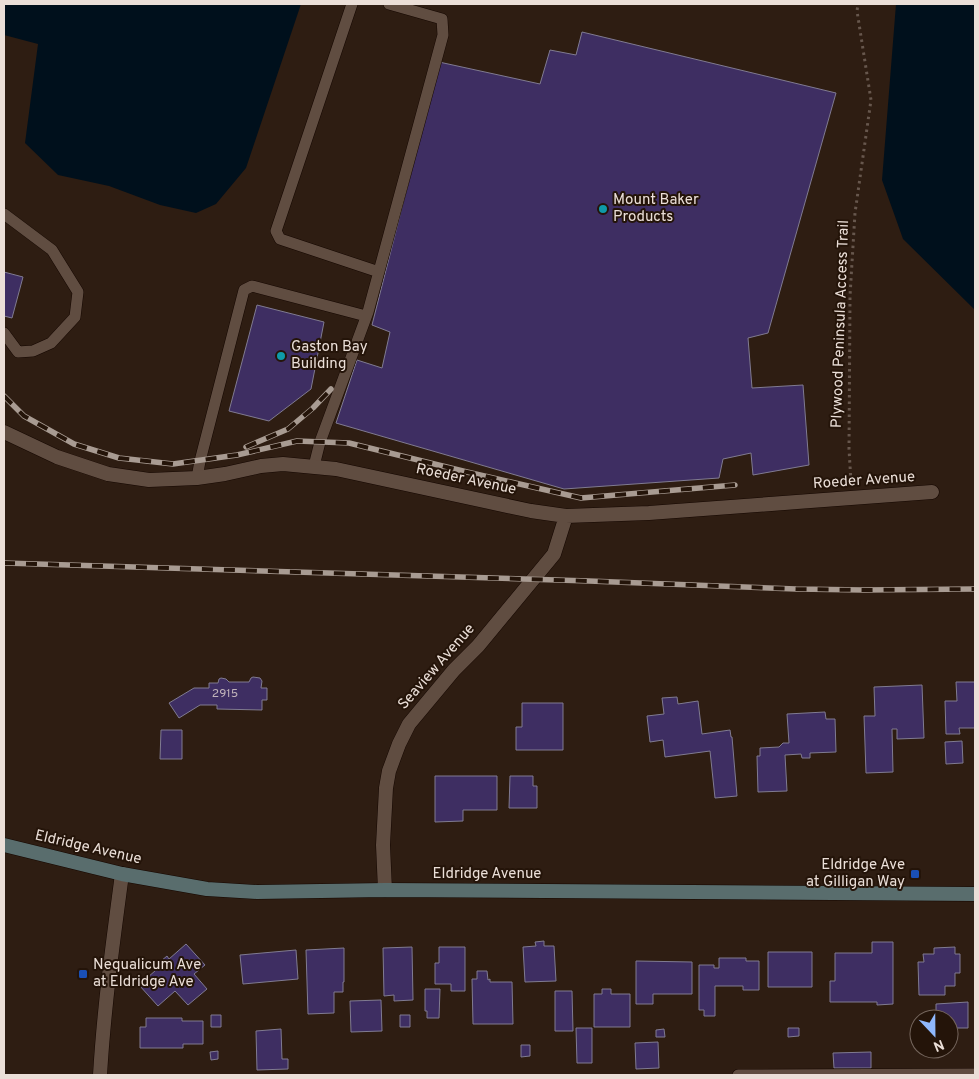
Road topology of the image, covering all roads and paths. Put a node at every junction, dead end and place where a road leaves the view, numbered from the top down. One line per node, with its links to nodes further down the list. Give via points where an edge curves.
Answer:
1 (352, 4): 5 (lane, via 276,231 280,238)
2 (389, 4): 5 (lane, via 442,19 443,35)
3 (858, 4): 12 (path, Plywood Peninsula Access Trail, via 871,100 855,213 850,296 849,449)
4 (4, 214): 7 (lane, via 52,250 78,292 75,317 51,343 32,351 18,352)
5 (379, 272): 6 (lane)
6 (366, 316): 9 (lane); 10 (lane, via 252,286 244,290)
7 (4, 333)
8 (4, 432): 10 (street, Roeder Avenue, via 57,457 108,474 149,480)
9 (314, 466): 10 (street, Roeder Avenue, via 262,466); 13 (street, Roeder Avenue)
10 (197, 478)
11 (932, 492): 12 (street, Roeder Avenue)
12 (852, 498): 13 (street, Roeder Avenue)
13 (566, 516): 16 (street, Seaview Avenue, via 554,554 409,724 399,744 386,788)
14 (4, 845): 15 (main road, Eldridge Avenue)
15 (122, 874): 16 (main road, Eldridge Avenue, via 227,891); 19 (street, via 109,966)
16 (385, 890): 17 (main road, Eldridge Avenue)
17 (975, 894)
18 (975, 1074): 20 (lane)
19 (100, 1075)
20 (738, 1075)

